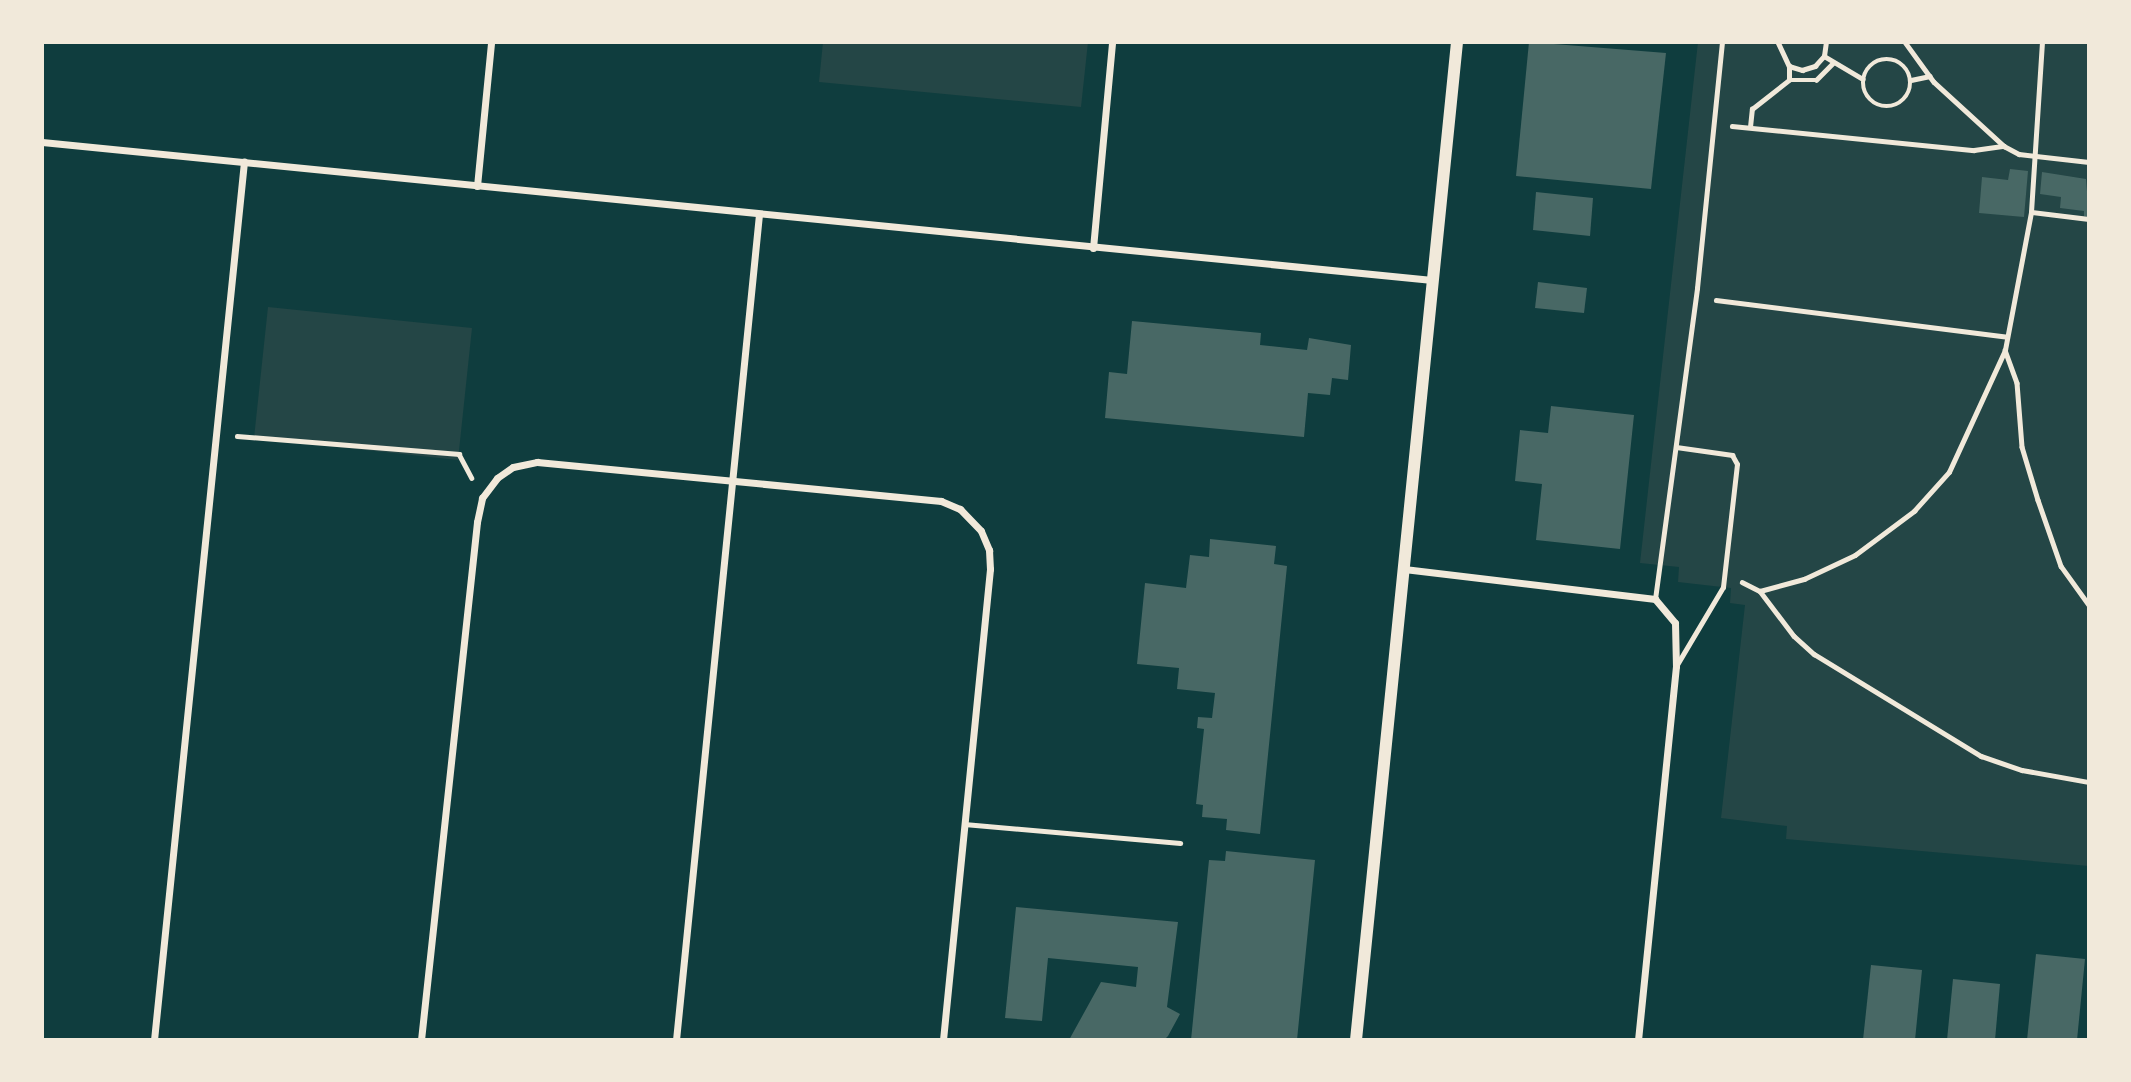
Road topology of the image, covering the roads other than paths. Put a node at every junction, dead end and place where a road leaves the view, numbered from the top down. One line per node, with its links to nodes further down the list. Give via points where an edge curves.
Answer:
1 (491, 42): 7 (street)
2 (1112, 42): 9 (street)
3 (1457, 42): 10 (street)
4 (1723, 42): 11 (lane)
5 (42, 142): 6 (street)
6 (244, 162): 7 (street); 18 (street)
7 (477, 186): 8 (street)
8 (759, 214): 9 (street); 12 (street)
9 (1093, 248): 10 (street)
10 (1432, 280): 13 (street)
11 (1676, 447): 14 (lane); 15 (lane, via 1736,459 1724,580)
12 (732, 481): 16 (street, via 941,501 961,509 981,531 990,569); 19 (street, via 537,462 513,467 497,478 482,498); 20 (street)
13 (1404, 569): 14 (street); 22 (street)
14 (1655, 599): 15 (street, via 1675,623)
15 (1676, 666): 23 (street)
16 (964, 824): 17 (lane); 21 (street)
17 (1180, 844)
18 (153, 1040)
19 (421, 1040)
20 (676, 1040)
21 (943, 1040)
22 (1356, 1040)
23 (1638, 1040)

